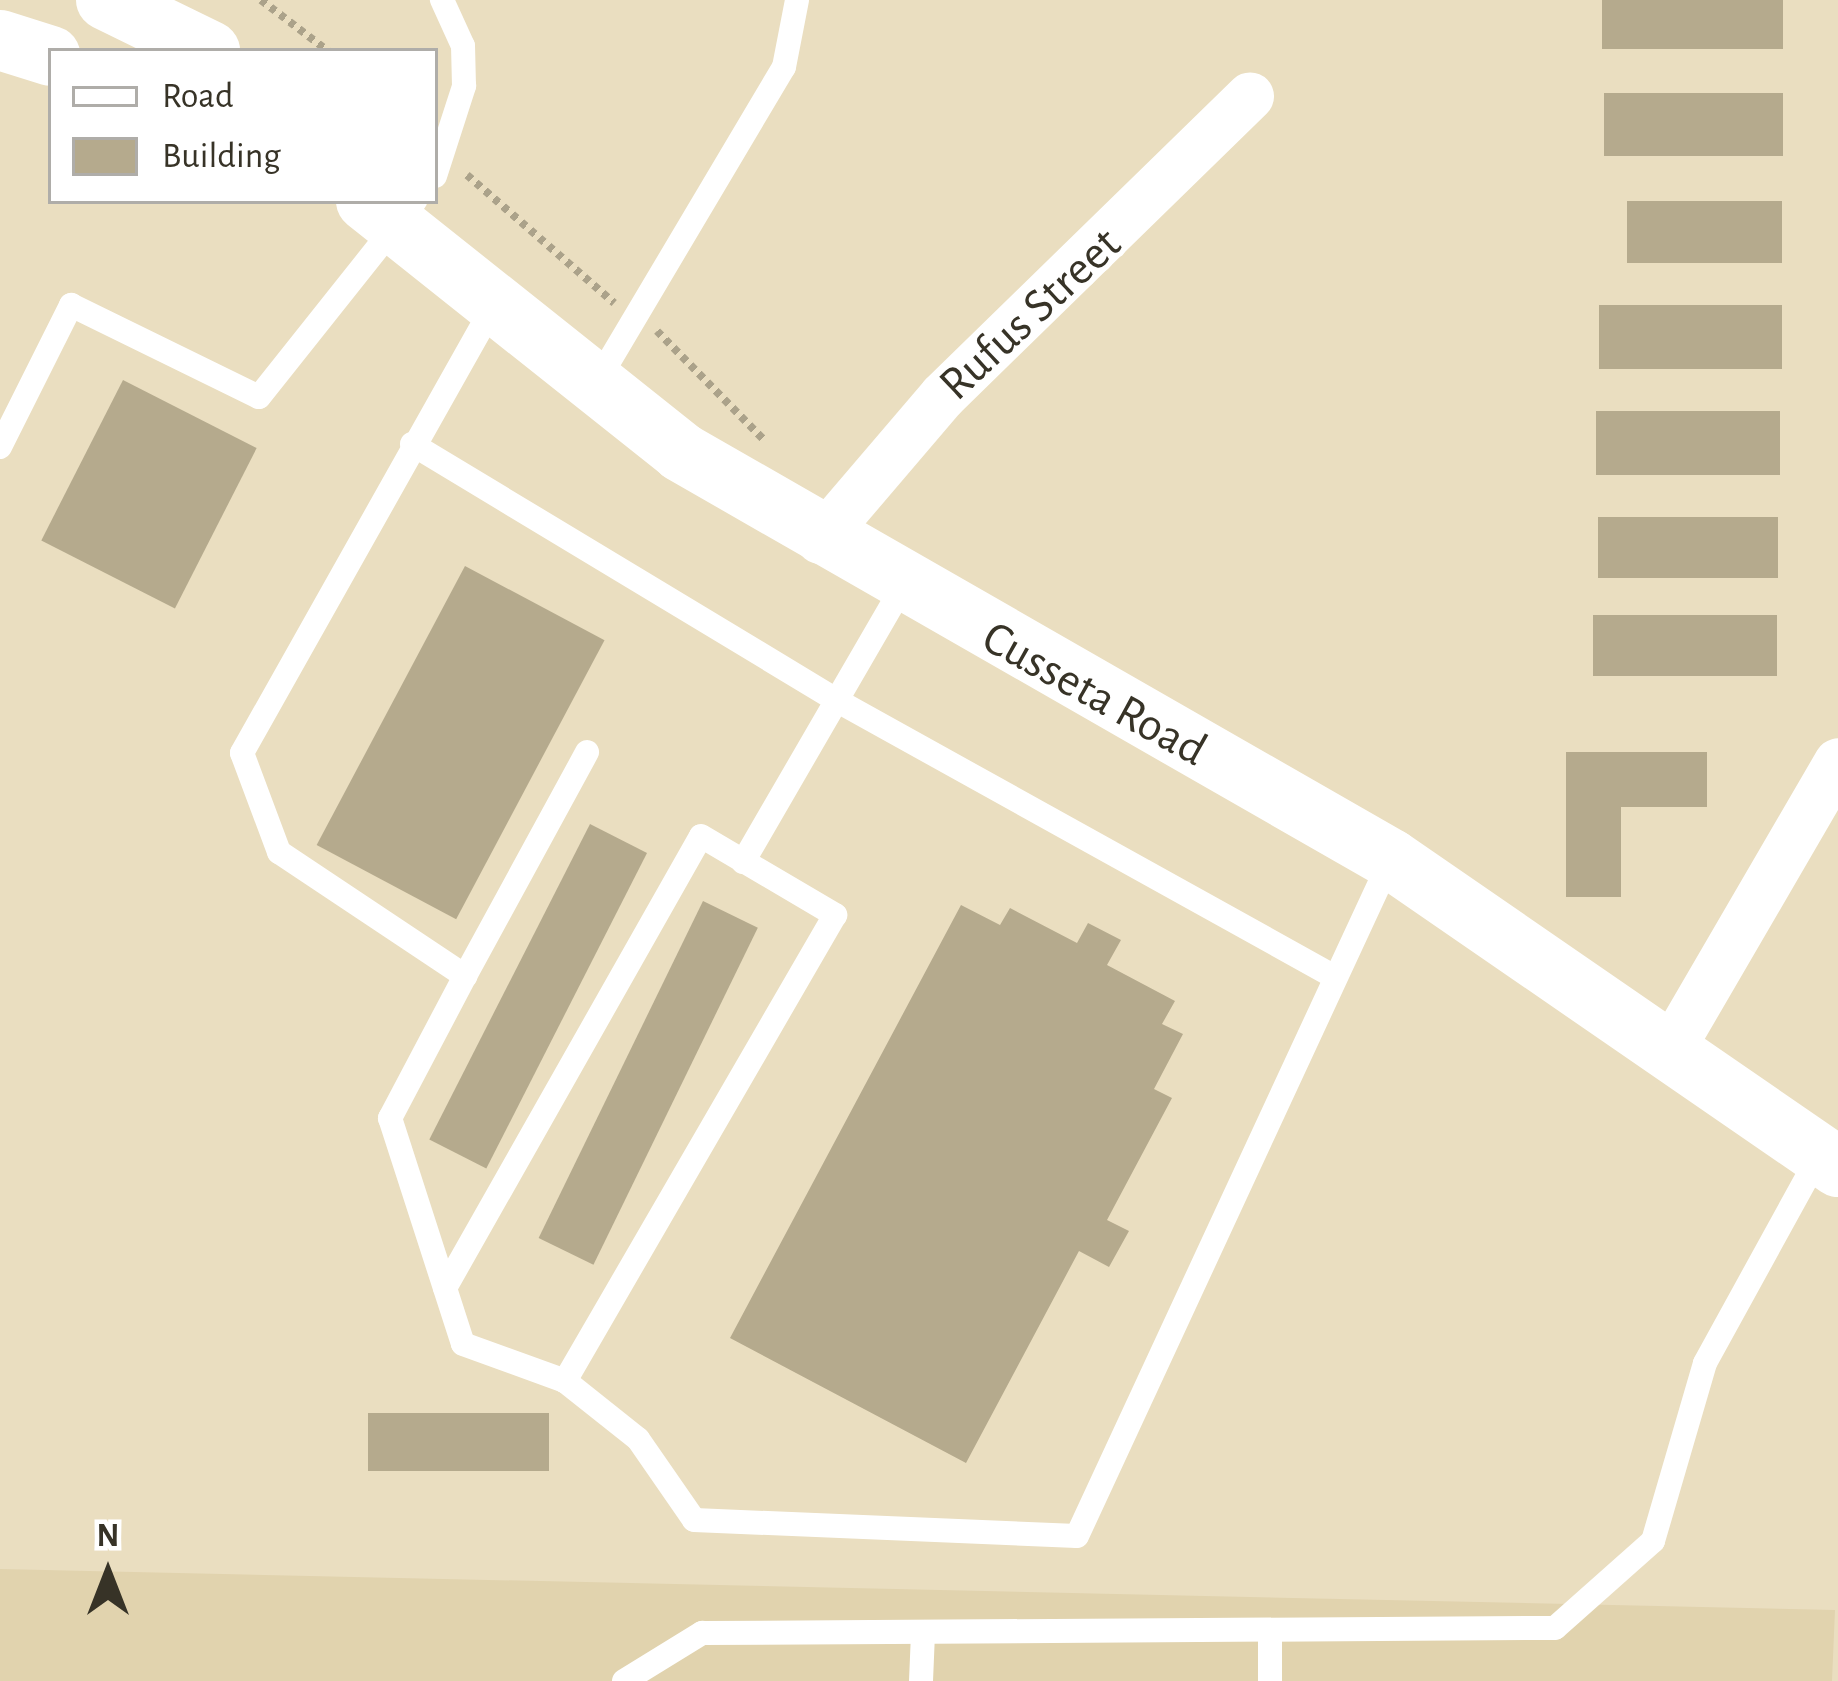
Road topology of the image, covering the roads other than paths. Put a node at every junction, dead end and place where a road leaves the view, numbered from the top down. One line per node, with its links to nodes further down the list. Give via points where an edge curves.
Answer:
1 (106, 0): 4 (street)
2 (442, 0): 6 (lane, via 463,46 464,86)
3 (797, 0): 9 (lane, via 784,67)
4 (204, 48)
5 (1250, 96): 12 (street, Rufus Street, via 943,396)
6 (438, 167)
7 (392, 209): 8 (street, Cusseta Road); 11 (lane, via 259,397 70,305)
8 (495, 303): 9 (street, Cusseta Road); 10 (lane)
9 (598, 380): 12 (street, Cusseta Road, via 681,452)
10 (412, 444): 14 (lane); 19 (lane, via 242,753 291,865)
11 (0, 447)
12 (820, 540): 13 (street, Cusseta Road)
13 (902, 588): 14 (lane); 17 (street, Cusseta Road)
14 (836, 700): 18 (lane); 20 (lane)
15 (587, 752): 19 (lane)
16 (1838, 762): 21 (street)
17 (1391, 860): 20 (lane); 21 (street, Cusseta Road)
18 (743, 862): 23 (lane, via 701,836); 24 (lane, via 835,915)
19 (465, 976): 23 (lane, via 390,1118)
20 (1335, 977): 24 (lane, via 1077,1536 694,1520 638,1439)
21 (1670, 1051): 22 (street, Cusseta Road)
22 (1829, 1161): 26 (lane, via 1705,1363 1653,1540 1606,1593 1555,1628)
23 (445, 1288): 24 (lane, via 463,1344)
24 (566, 1381)
25 (922, 1634): 26 (lane); 27 (lane, via 702,1633); 28 (lane)
26 (1270, 1634): 29 (lane)
27 (624, 1681)
28 (921, 1681)
29 (1270, 1681)

